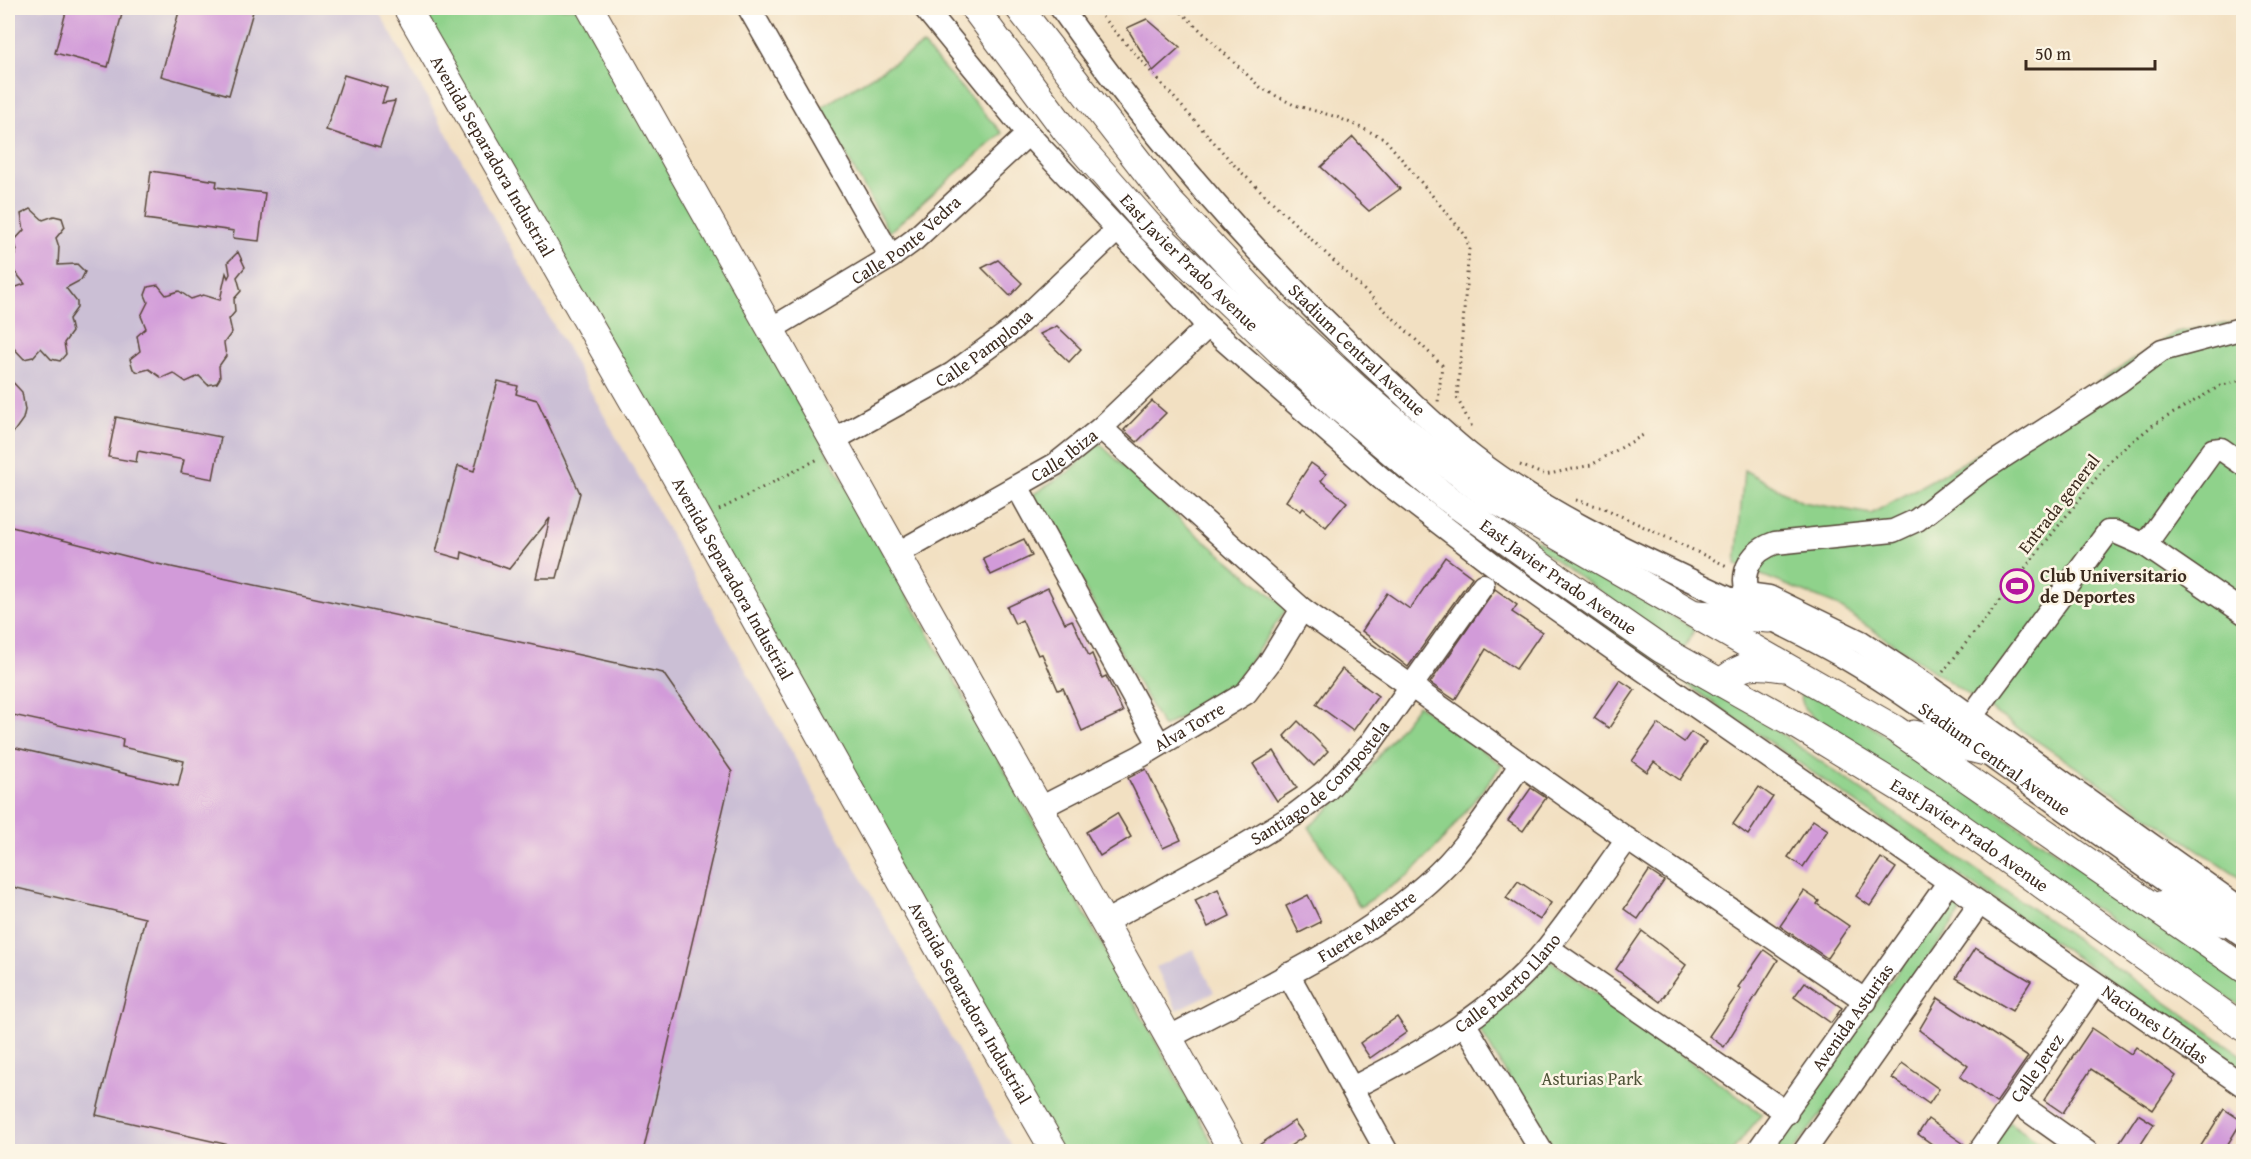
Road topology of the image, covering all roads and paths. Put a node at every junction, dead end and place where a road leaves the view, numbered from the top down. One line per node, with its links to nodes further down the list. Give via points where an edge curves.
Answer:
1 (407, 8): 26 (main road, Avenida Separadora Industrial)
2 (590, 8): 15 (main road)
3 (749, 8): 12 (street)
4 (925, 8): 10 (street, Naciones Unidas)
5 (974, 8): 36 (main road, East Javier Prado Avenue, via 1066,131 1152,229 1338,407 1443,495 1547,570 1661,649)
6 (1019, 8): 33 (main road, East Javier Prado Avenue, via 1169,201 1274,312 1355,387 1493,499)
7 (1061, 8): 30 (street, Stadium Central Avenue, via 1175,160 1253,249 1471,456 1531,497 1614,544)
8 (1094, 8): 17 (path, via 1236,167 1442,365 1438,402)
9 (1178, 8): 18 (path, via 1262,88 1294,105 1337,117 1384,138 1466,236 1457,398 1473,434)
10 (1028, 134): 11 (street, Naciones Unidas); 12 (street, Calle Ponte Vedra)
11 (1116, 231): 13 (street, Naciones Unidas); 21 (street, Calle Pamplona, via 1013,329 961,368)
12 (891, 257): 15 (street, Calle Ponte Vedra)
13 (1208, 326): 19 (street, Calle Ibiza); 46 (street, Naciones Unidas, via 1382,479 1494,565)
14 (2244, 328): 30 (street, via 2162,350 1978,473 1917,520 1893,531 1774,543 1760,548 1746,569)
15 (771, 329): 21 (main road)
16 (2244, 380): 38 (path, Entrada general, via 2220,386 2153,424 2112,458)
17 (1446, 410)
18 (1463, 426)
19 (1101, 428): 24 (street, Calle Ibiza); 31 (street)
20 (1645, 434): 23 (path, via 1591,465 1545,475 1516,465)
21 (835, 445): 26 (path); 28 (main road)
22 (2244, 465): 27 (street, via 2221,449 2213,450)
23 (1523, 472)
24 (1018, 488): 28 (street, Calle Ibiza); 41 (street)
25 (1571, 498): 30 (path, via 1604,508 1726,565)
26 (699, 520): 63 (main road, Avenida Separadora Industrial)
27 (2145, 545): 32 (street); 39 (street, via 2108,532)
28 (896, 554): 44 (main road)
29 (1483, 585): 37 (street, Santiago de Compostela)
30 (1741, 592): 34 (street, Stadium Central Avenue); 38 (street, Stadium Central Avenue, via 1769,597 1861,642)
31 (1302, 609): 37 (street); 41 (street, Alva Torre, via 1251,689)
32 (2244, 613)
33 (1691, 614): 34 (main road); 35 (main road, East Javier Prado Avenue)
34 (1769, 618): 42 (street, Stadium Central Avenue, via 1878,677)
35 (1794, 670): 36 (main road, via 1749,665 1735,670); 40 (main road, East Javier Prado Avenue)
36 (1721, 683): 57 (main road, East Javier Prado Avenue, via 1941,813)
37 (1410, 686): 43 (street); 50 (street, Santiago de Compostela, via 1370,744 1327,790 1296,814)
38 (1939, 694): 39 (street, Stadium Central Avenue); 42 (street)
39 (1971, 717): 49 (street, Stadium Central Avenue)
40 (1895, 729): 42 (main road); 47 (main road, East Javier Prado Avenue)
41 (1160, 744): 44 (street, Alva Torre)
42 (1985, 753): 49 (street, Stadium Central Avenue)
43 (1521, 764): 45 (street); 53 (street, Fuerte Maestre, via 1447,864 1370,925)
44 (1040, 807): 50 (main road)
45 (1627, 839): 51 (street, Calle Puerto Llano); 55 (street)
46 (1948, 883): 48 (street, Naciones Unidas); 55 (street, Avenida Asturias)
47 (2139, 897): 49 (main road); 52 (main road, East Javier Prado Avenue)
48 (1979, 904): 54 (street, Naciones Unidas); 68 (street, Avenida Asturias)
49 (2239, 915)
50 (1105, 922): 58 (main road)
51 (1548, 948): 56 (street, Calle Puerto Llano); 62 (street)
52 (2244, 969)
53 (1288, 974): 58 (street, Fuerte Maestre); 60 (street)
54 (2095, 984): 59 (street, Naciones Unidas); 61 (street, Calle Jerez)
55 (1866, 1001): 62 (street, Avenida Asturias)
56 (1464, 1023): 60 (street, Calle Puerto Llano, via 1410,1059); 66 (street)
57 (2244, 1028)
58 (1170, 1037): 64 (main road)
59 (2244, 1086)
60 (1352, 1088): 65 (street)
61 (2015, 1101): 69 (street, Calle Jerez); 70 (street)
62 (1787, 1113): 67 (street, Avenida Asturias)
63 (1055, 1152)
64 (1233, 1152)
65 (1387, 1152)
66 (1542, 1152)
67 (1757, 1152)
68 (1804, 1152)
69 (1979, 1152)
70 (2087, 1152)

